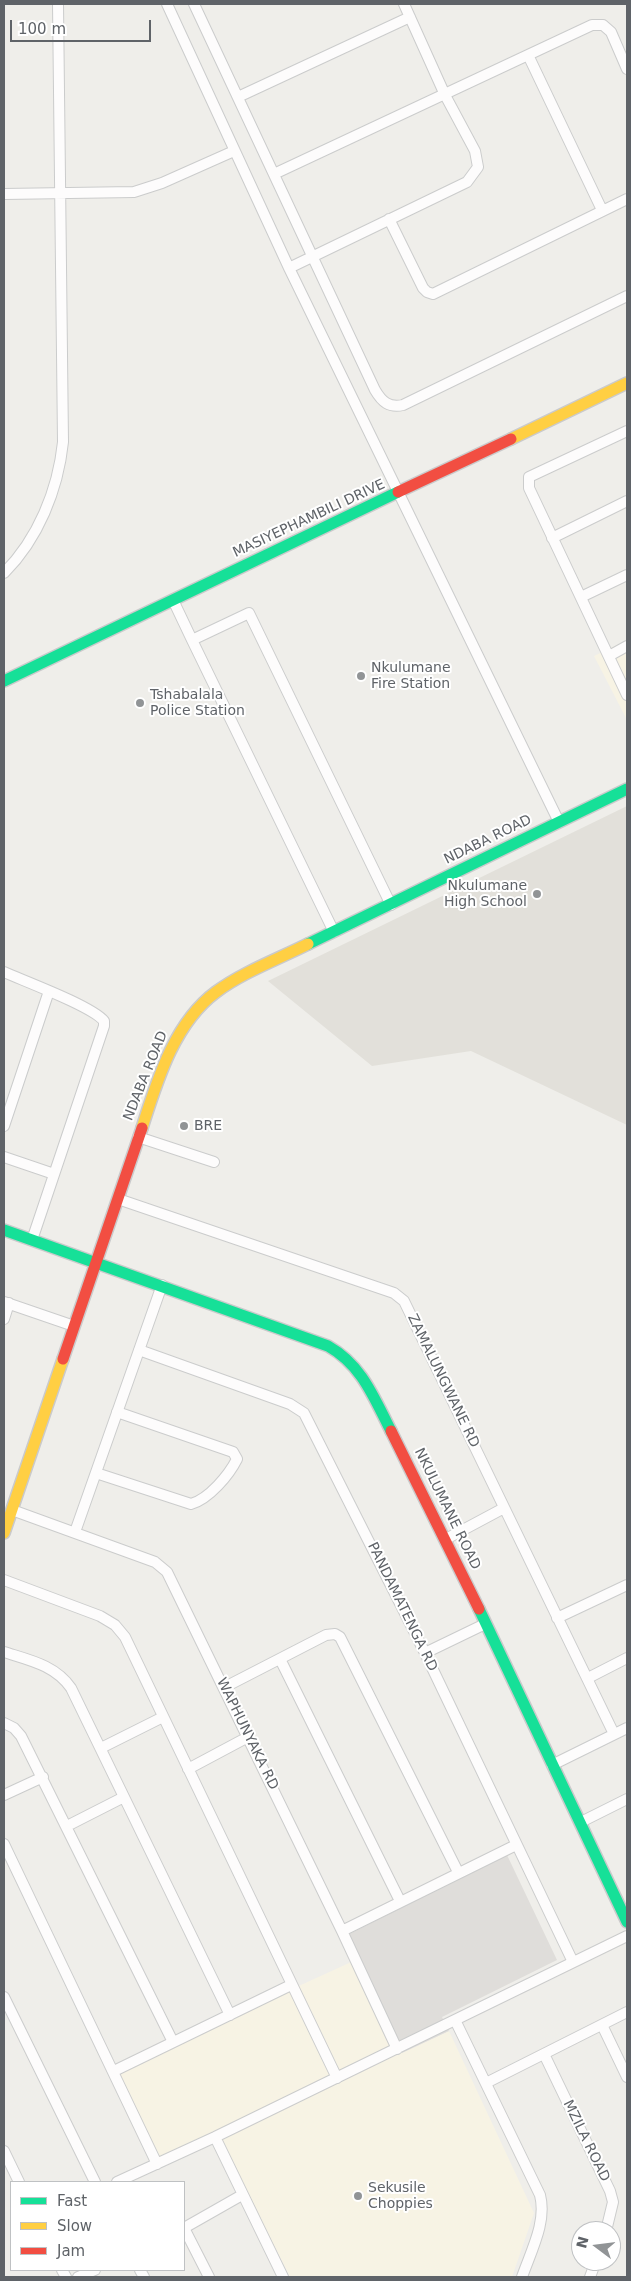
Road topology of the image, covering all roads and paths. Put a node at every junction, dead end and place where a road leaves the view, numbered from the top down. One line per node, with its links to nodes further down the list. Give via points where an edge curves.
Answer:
1 (58, 4): 12 (street)
2 (167, 4): 10 (street)
3 (194, 4): 9 (street)
4 (404, 4): 5 (street)
5 (410, 17): 8 (street); 9 (street)
6 (528, 55): 7 (street, via 592,25 602,25 611,32); 8 (street); 15 (street)
7 (627, 69)
8 (445, 95): 11 (street); 16 (street, via 475,151 476,173 467,182)
9 (238, 97): 11 (street)
10 (234, 151): 12 (street, via 134,192); 18 (street)
11 (274, 174): 17 (street)
12 (62, 192): 13 (street); 25 (street, via 63,442 60,468 39,524 23,553)
13 (4, 194)
14 (627, 199): 15 (street)
15 (602, 210): 16 (street, via 434,294 423,288)
16 (389, 219): 17 (street)
17 (313, 256): 18 (street); 19 (street, via 375,390 384,402 397,406)
18 (289, 268): 22 (street)
19 (627, 296)
20 (627, 383): 22 (street, MASIYEPHAMBILI DRIVE)
21 (627, 431): 24 (street, via 530,477 528,488)
22 (399, 493): 28 (street, MASIYEPHAMBILI DRIVE); 35 (street)
23 (627, 502): 24 (street)
24 (552, 538): 27 (street)
25 (4, 573)
26 (627, 575): 27 (street)
27 (581, 597): 31 (street)
28 (173, 600): 29 (street); 32 (street, MASIYEPHAMBILI DRIVE)
29 (192, 640): 36 (street, via 249,613); 37 (street)
30 (627, 646): 31 (street)
31 (608, 656): 33 (street)
32 (4, 681)
33 (627, 695)
34 (627, 789): 35 (street, NDABA ROAD)
35 (560, 822): 36 (street, NDABA ROAD)
36 (391, 904): 37 (street, NDABA ROAD)
37 (334, 932): 41 (street, NDABA ROAD, via 230,982 194,1010 172,1048)
38 (4, 972): 39 (street)
39 (49, 991): 40 (street); 44 (street, via 104,1021)
40 (4, 1126)
41 (138, 1137): 43 (street); 45 (street, NDABA ROAD)
42 (4, 1157): 44 (street)
43 (214, 1162)
44 (54, 1174): 47 (street)
45 (118, 1199): 48 (street, NDABA ROAD); 56 (street, ZAMALUNGWANE RD, via 400,1296)
46 (4, 1230): 47 (street, NKULUMANE ROAD)
47 (32, 1240): 48 (street, NKULUMANE ROAD)
48 (96, 1262): 49 (street, NKULUMANE ROAD); 52 (street, NDABA ROAD)
49 (162, 1285): 53 (street); 60 (street, NKULUMANE ROAD, via 322,1343 346,1356 363,1376)
50 (6, 1302): 51 (street); 52 (street)
51 (4, 1319)
52 (74, 1326): 57 (street, NDABA ROAD)
53 (139, 1350): 54 (street); 66 (street, PANDAMATENGA RD, via 290,1404 304,1413)
54 (117, 1412): 55 (street); 55 (street, via 233,1452 236,1459 216,1487 192,1504)
55 (96, 1473): 58 (street)
56 (504, 1508): 60 (street); 63 (street, ZAMALUNGWANE RD)
57 (12, 1510): 58 (street, WAPHUNYAKA RD); 59 (street, NDABA ROAD)
58 (75, 1532): 70 (street, WAPHUNYAKA RD, via 164,1567)
59 (4, 1533)
60 (446, 1539): 64 (street, NKULUMANE ROAD)
61 (4, 1580): 71 (street, via 100,1616 115,1625 125,1637)
62 (627, 1585): 63 (street)
63 (557, 1618): 69 (street, ZAMALUNGWANE RD)
64 (485, 1624): 66 (street); 77 (street, NKULUMANE ROAD)
65 (4, 1652): 76 (street, via 60,1674 71,1688)
66 (425, 1653): 85 (street, PANDAMATENGA RD)
67 (627, 1658): 69 (street)
68 (280, 1659): 70 (street); 87 (street, via 326,1635 335,1634 344,1641); 88 (street)
69 (588, 1678): 74 (street, ZAMALUNGWANE RD)
70 (225, 1687): 75 (street, WAPHUNYAKA RD)
71 (163, 1717): 76 (street); 78 (street)
72 (4, 1724): 79 (street, via 18,1731)
73 (627, 1728): 74 (street)
74 (614, 1734): 77 (street)
75 (248, 1737): 78 (street); 90 (street, WAPHUNYAKA RD)
76 (101, 1748): 81 (street)
77 (552, 1765): 83 (street, NKULUMANE ROAD)
78 (188, 1769): 93 (street)
79 (43, 1777): 80 (street); 84 (street)
80 (4, 1794)
81 (124, 1796): 84 (street); 96 (street)
82 (627, 1799): 83 (street)
83 (580, 1822): 89 (street, NKULUMANE ROAD)
84 (67, 1826): 99 (street)
85 (516, 1845): 87 (street); 92 (street, PANDAMATENGA RD)
86 (5, 1851): 102 (street)
87 (458, 1872): 88 (street)
88 (400, 1901): 90 (street)
89 (627, 1922)
90 (342, 1930): 100 (street, WAPHUNYAKA RD)
91 (627, 1936): 92 (street)
92 (573, 1962): 97 (street)
93 (292, 1985): 96 (street); 104 (street)
94 (4, 1997): 110 (street)
95 (627, 2012): 98 (street)
96 (230, 2015): 99 (street)
97 (456, 2020): 100 (street); 105 (street)
98 (602, 2025): 101 (street); 103 (street)
99 (172, 2042): 102 (street)
100 (397, 2049): 104 (street)
101 (544, 2054): 105 (street); 113 (street, MZILA ROAD, via 610,2191 613,2202)
102 (114, 2071): 108 (street)
103 (627, 2077)
104 (337, 2078): 106 (street)
105 (486, 2083): 120 (street, via 543,2206 540,2225)
106 (215, 2138): 108 (street); 112 (street)
107 (5, 2158): 109 (street)
108 (157, 2164): 111 (street)
109 (18, 2181)
110 (95, 2181)
111 (119, 2181)
112 (242, 2195): 114 (street); 119 (street)
113 (608, 2221)
114 (185, 2227)
115 (185, 2230): 118 (street)
116 (93, 2271): 117 (street)
117 (78, 2277)
118 (210, 2277)
119 (283, 2277)
120 (522, 2277)

